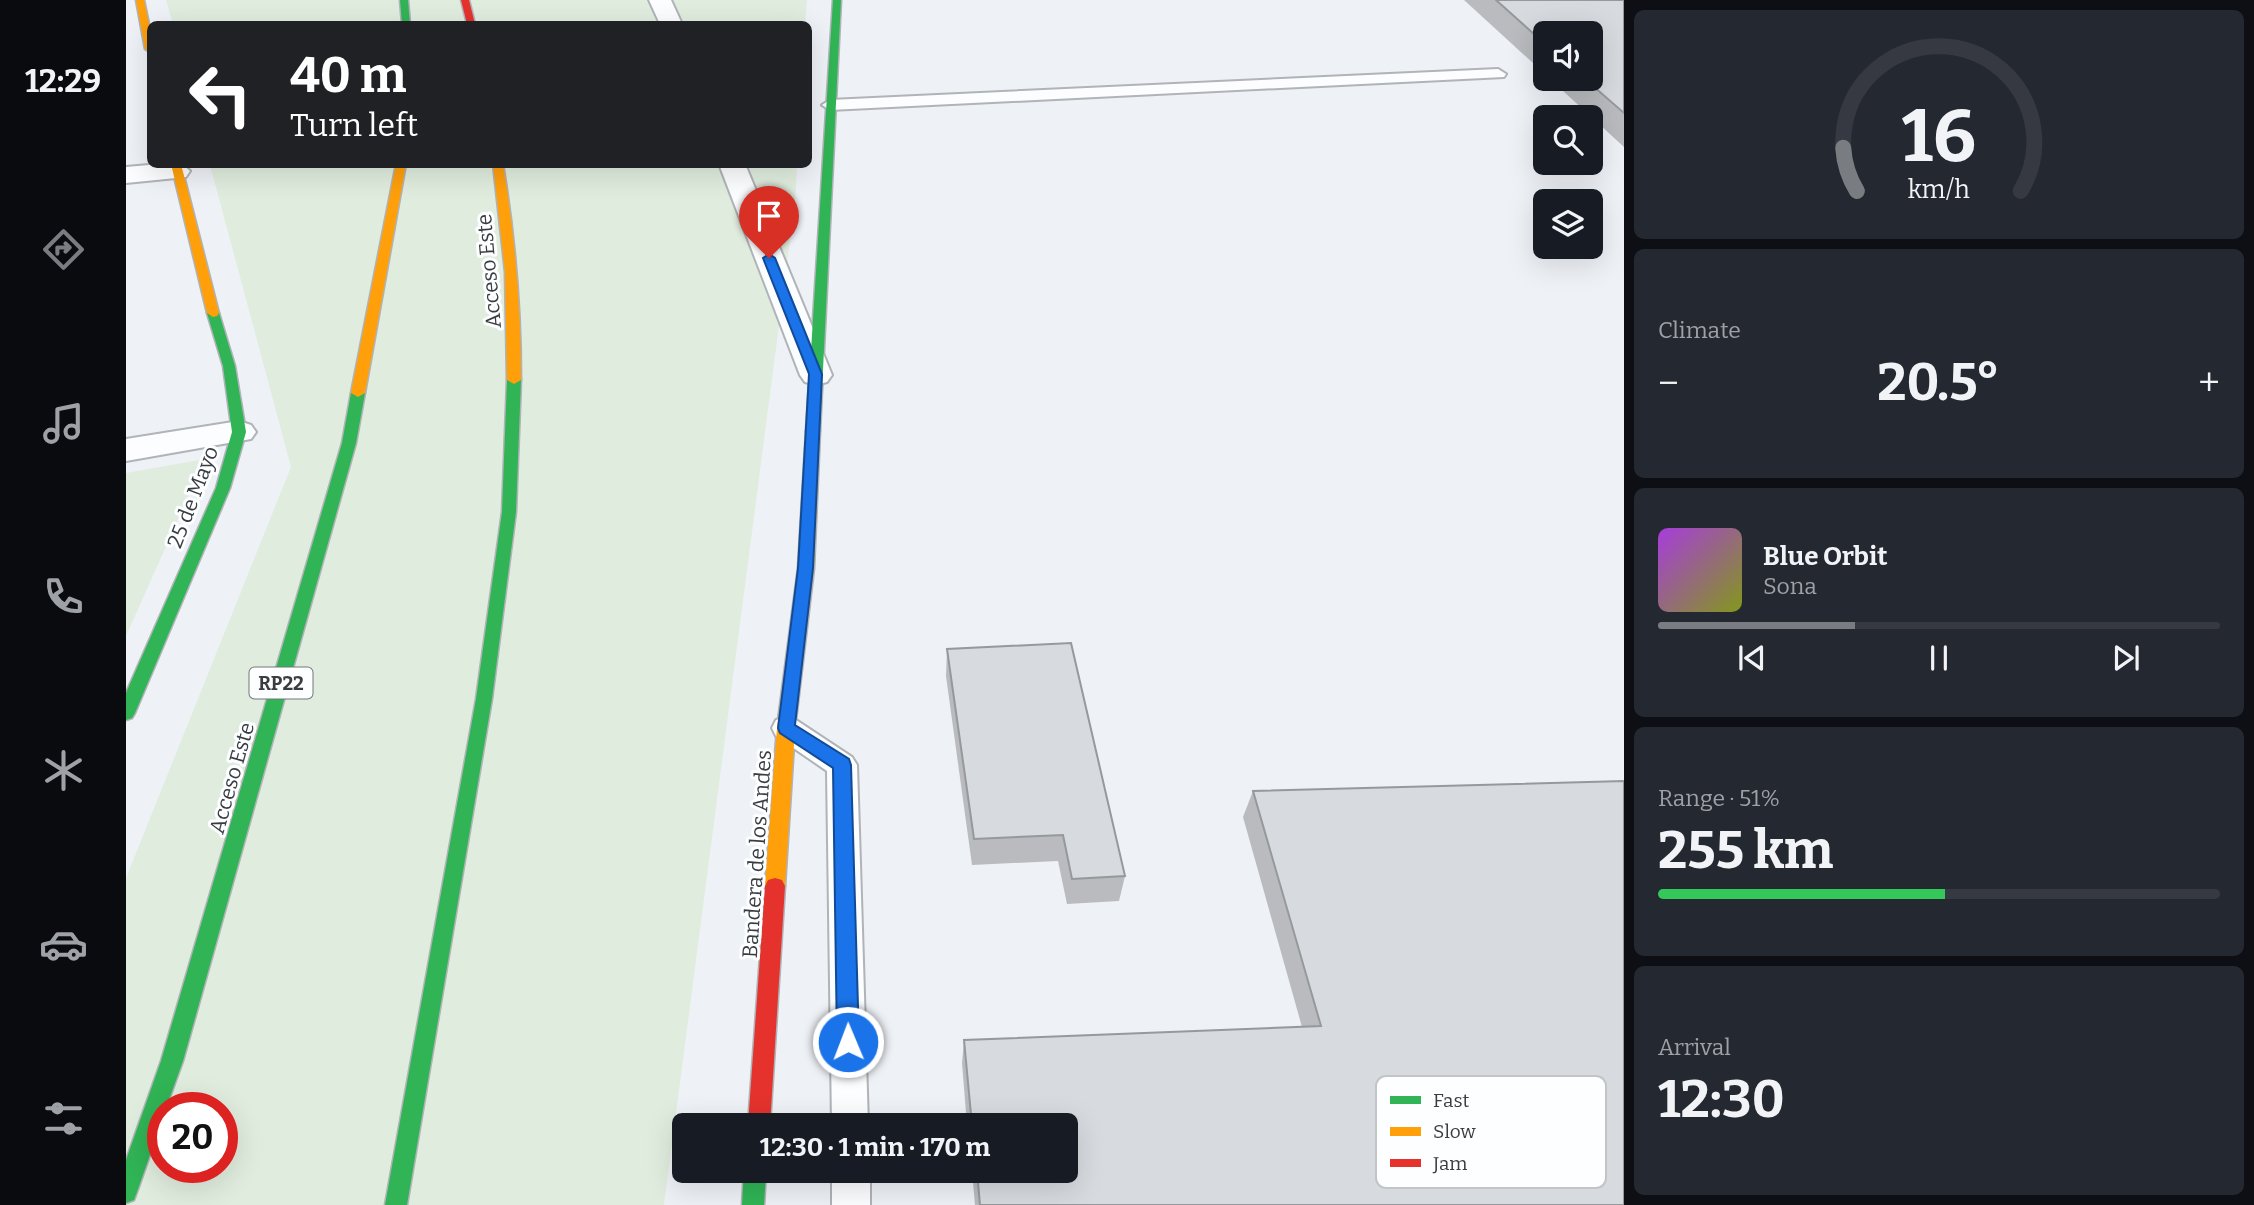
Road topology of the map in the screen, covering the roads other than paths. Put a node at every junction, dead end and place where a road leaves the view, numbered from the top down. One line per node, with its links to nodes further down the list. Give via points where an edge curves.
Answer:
1 (140, 0): 11 (main road)
2 (404, 0): 7 (main road)
3 (465, 0): 8 (main road)
4 (476, 0): 9 (main road)
5 (660, 0): 10 (street)
6 (837, 0): 13 (main road, Bandera de los Andes)
7 (406, 21)
8 (470, 21)
9 (472, 21)
10 (670, 21)
11 (147, 34)
12 (1497, 74): 13 (lane)
13 (830, 105): 21 (main road, Bandera de los Andes)
14 (177, 168): 19 (street); 22 (main road, 25 de Mayo, via 204,285 229,366)
15 (389, 168): 20 (main road)
16 (400, 168): 20 (main road, Acceso Este / RP22)
17 (499, 168): 31 (main road, Acceso Este, via 516,317 509,512 484,699)
18 (734, 168): 21 (street)
19 (126, 175)
20 (390, 233): 30 (main road, Acceso Este / RP22, via 349,443 172,1061)
21 (816, 374): 25 (main road, Bandera de los Andes, via 806,568)
22 (239, 432): 23 (street); 24 (main road, 25 de Mayo, via 223,488)
23 (126, 450)
24 (126, 713)
25 (786, 728): 26 (main road, Bandera de los Andes); 27 (lane, via 842,765)
26 (760, 1113)
27 (850, 1113)
28 (754, 1183): 32 (main road)
29 (851, 1183): 33 (lane)
30 (126, 1192)
31 (396, 1205)
32 (753, 1205)
33 (852, 1205)

